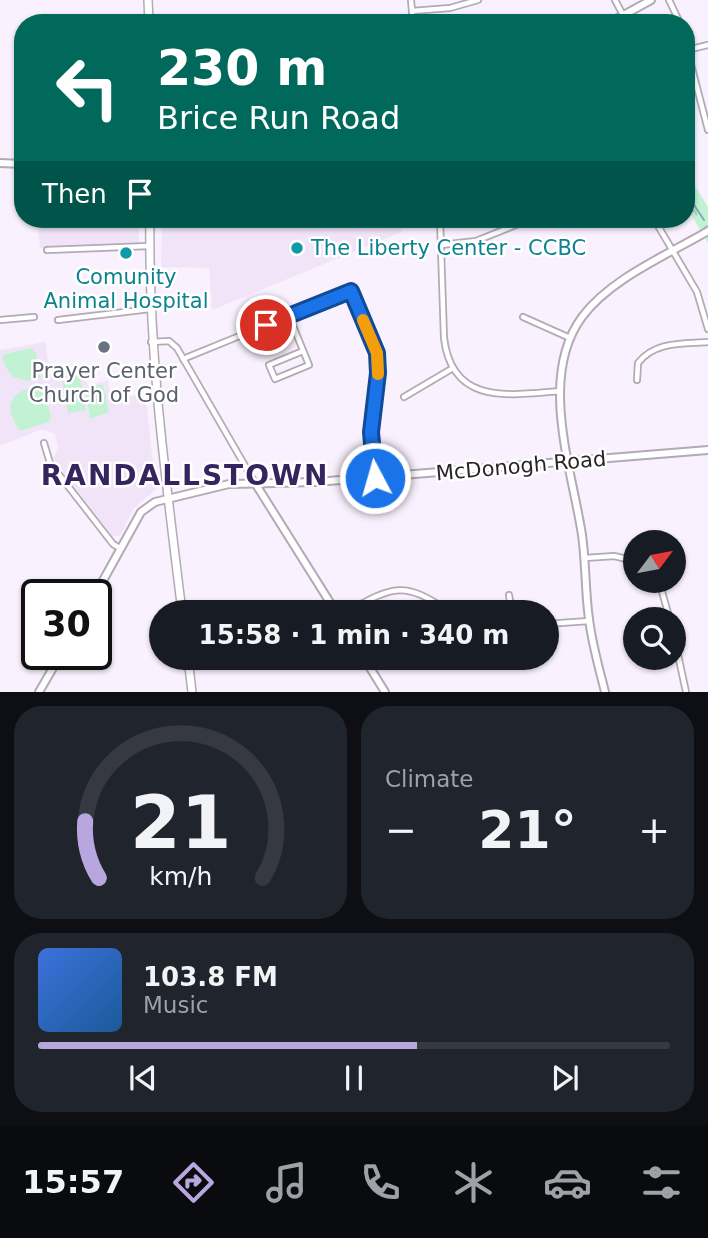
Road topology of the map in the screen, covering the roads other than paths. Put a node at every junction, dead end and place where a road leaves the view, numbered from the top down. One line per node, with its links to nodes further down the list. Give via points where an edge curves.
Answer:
1 (411, 0): 4 (street)
2 (478, 0): 4 (street)
3 (651, 0): 6 (street)
4 (412, 11): 5 (street)
5 (412, 14)
6 (625, 14)
7 (695, 79): 8 (street)
8 (708, 130)
9 (150, 228): 15 (main road)
10 (440, 228): 14 (street)
11 (508, 228): 14 (street, via 476,241)
12 (660, 228): 17 (street)
13 (708, 231): 17 (street)
14 (441, 245): 30 (street, via 445,349)
15 (149, 246): 16 (street); 18 (main road)
16 (47, 250)
17 (674, 251): 24 (street, via 697,292); 25 (street, via 600,297)
18 (150, 309): 23 (street); 26 (main road)
19 (289, 316): 28 (street); 29 (street); 37 (street, via 351,291 377,353 371,432)
20 (34, 317): 22 (street)
21 (523, 317): 25 (street)
22 (0, 320)
23 (58, 320)
24 (708, 329)
25 (570, 338): 32 (street)
26 (151, 342): 29 (street, via 169,341); 39 (main road)
27 (708, 342): 31 (street, via 654,349 638,363)
28 (303, 351): 28 (street, via 309,365 275,379 269,365)
29 (183, 359): 38 (street)
30 (453, 368): 32 (street, via 469,385 488,393); 33 (street)
31 (637, 380)
32 (561, 391): 36 (street)
33 (404, 397)
34 (44, 443): 40 (street, via 50,463)
35 (708, 450): 36 (street, McDonogh Road)
36 (567, 462): 37 (street, McDonogh Road); 41 (street)
37 (375, 478): 38 (street, McDonogh Road)
38 (255, 483): 39 (street, McDonogh Road); 46 (street)
39 (168, 498): 40 (street, McDonogh Road, via 144,508); 45 (main road)
40 (121, 549): 43 (street, McDonogh Road)
41 (585, 558): 42 (street); 50 (street)
42 (623, 558)
43 (104, 579)
44 (509, 595): 49 (street)
45 (181, 600)
46 (328, 600)
47 (367, 600): 48 (street, via 396,590 414,591)
48 (432, 600)
49 (510, 600)
50 (589, 621): 51 (street); 59 (street)
51 (559, 623)
52 (52, 670): 56 (street)
53 (189, 670): 57 (main road)
54 (371, 670): 58 (street)
55 (681, 670): 60 (street)
56 (39, 692)
57 (192, 692)
58 (385, 692)
59 (605, 692)
60 (686, 692)

